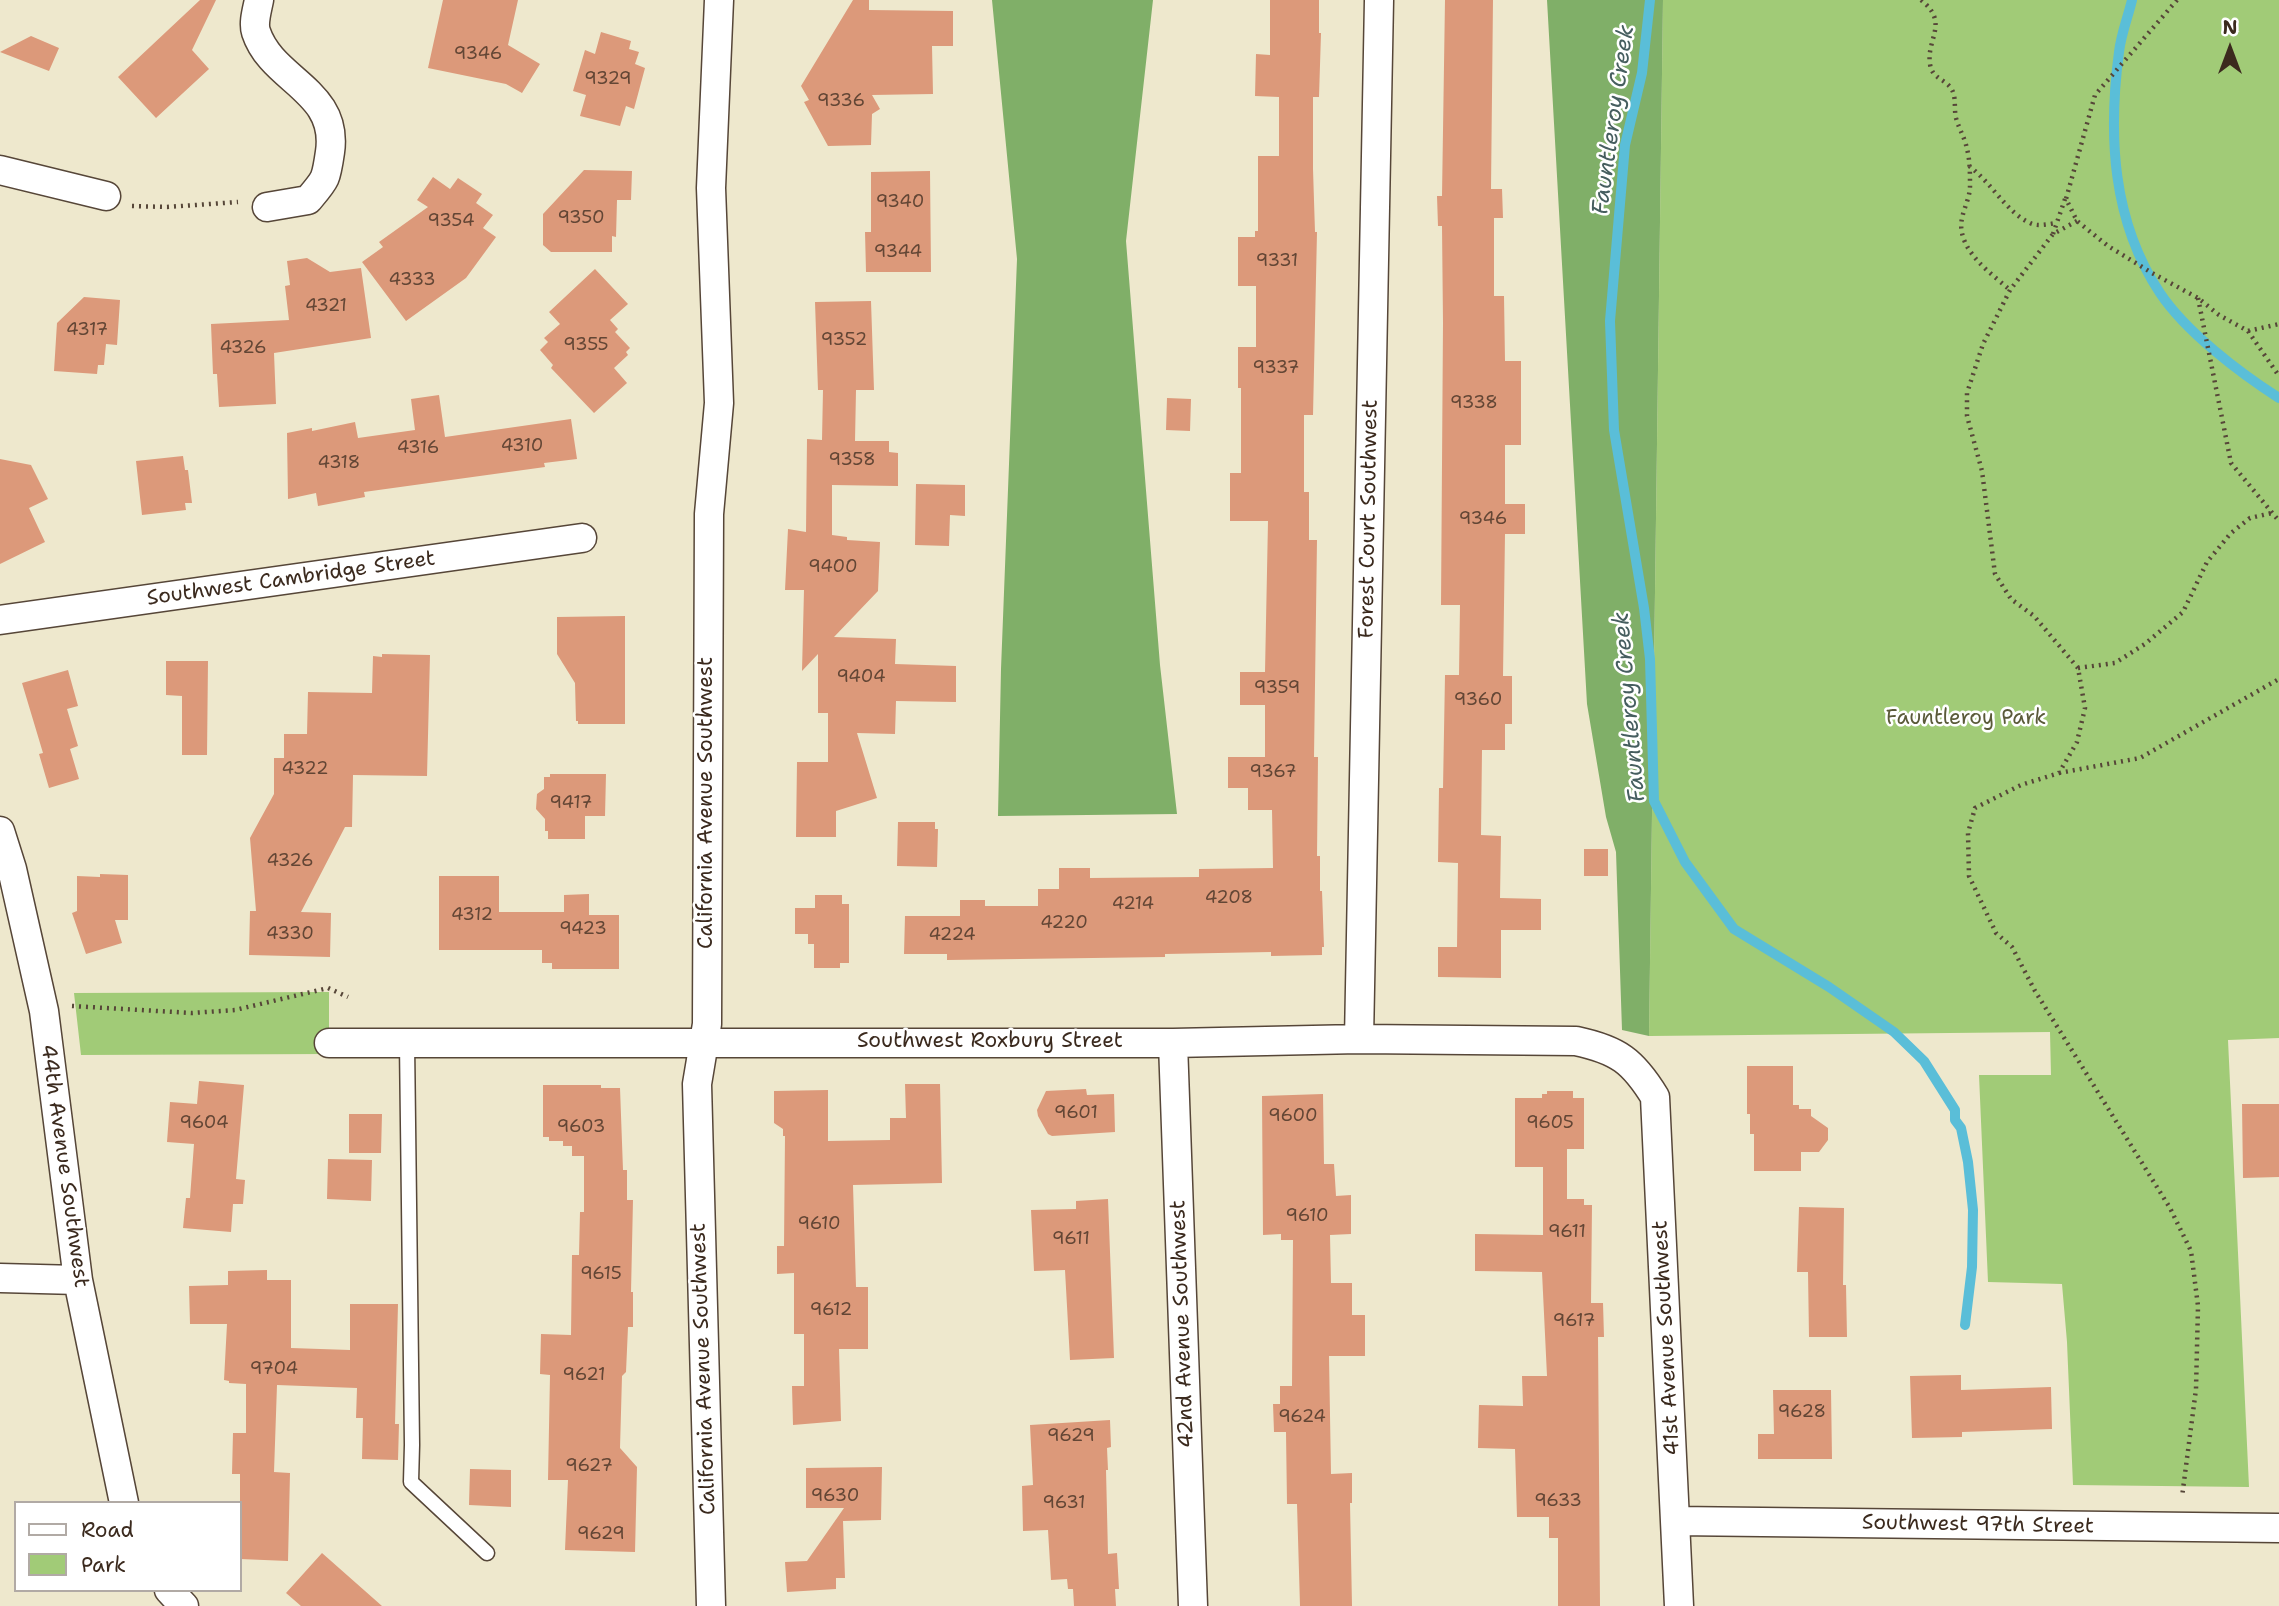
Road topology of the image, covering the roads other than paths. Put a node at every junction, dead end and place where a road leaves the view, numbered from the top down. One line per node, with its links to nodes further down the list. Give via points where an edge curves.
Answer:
1 (259, 0): 6 (street, via 254,30 265,52 309,92 328,117 331,145 326,179 308,200)
2 (719, 0): 11 (street, California Avenue Southwest, via 711,188 719,403 709,514)
3 (1379, 0): 10 (street, Forest Court Southwest)
4 (0, 170): 5 (street)
5 (106, 196)
6 (267, 207)
7 (582, 538): 8 (street, Southwest Cambridge Street)
8 (0, 620)
9 (0, 831): 17 (street, 44th Avenue Southwest, via 44,1011)
10 (1359, 1039): 14 (street, Southwest Roxbury Street); 15 (street, Southwest Roxbury Street, via 1576,1041 1621,1055)
11 (704, 1042): 13 (street, Southwest Roxbury Street); 14 (street, Southwest Roxbury Street); 24 (street, California Avenue Southwest, via 696,1084)
12 (330, 1043): 13 (street, Southwest Roxbury Street)
13 (407, 1043): 21 (lane, via 411,1482)
14 (1173, 1043): 25 (street, 42nd Avenue Southwest)
15 (1641, 1074): 19 (street, 41st Avenue Southwest, via 1655,1097)
16 (0, 1278): 17 (street)
17 (78, 1280): 18 (street, 44th Avenue Southwest)
18 (124, 1501)
19 (1676, 1521): 20 (street, Southwest 97th Street); 26 (street, 41st Avenue Southwest)
20 (2279, 1528)
21 (487, 1553)
22 (171, 1592): 23 (street)
23 (184, 1606)
24 (711, 1606)
25 (1193, 1606)
26 (1679, 1606)

